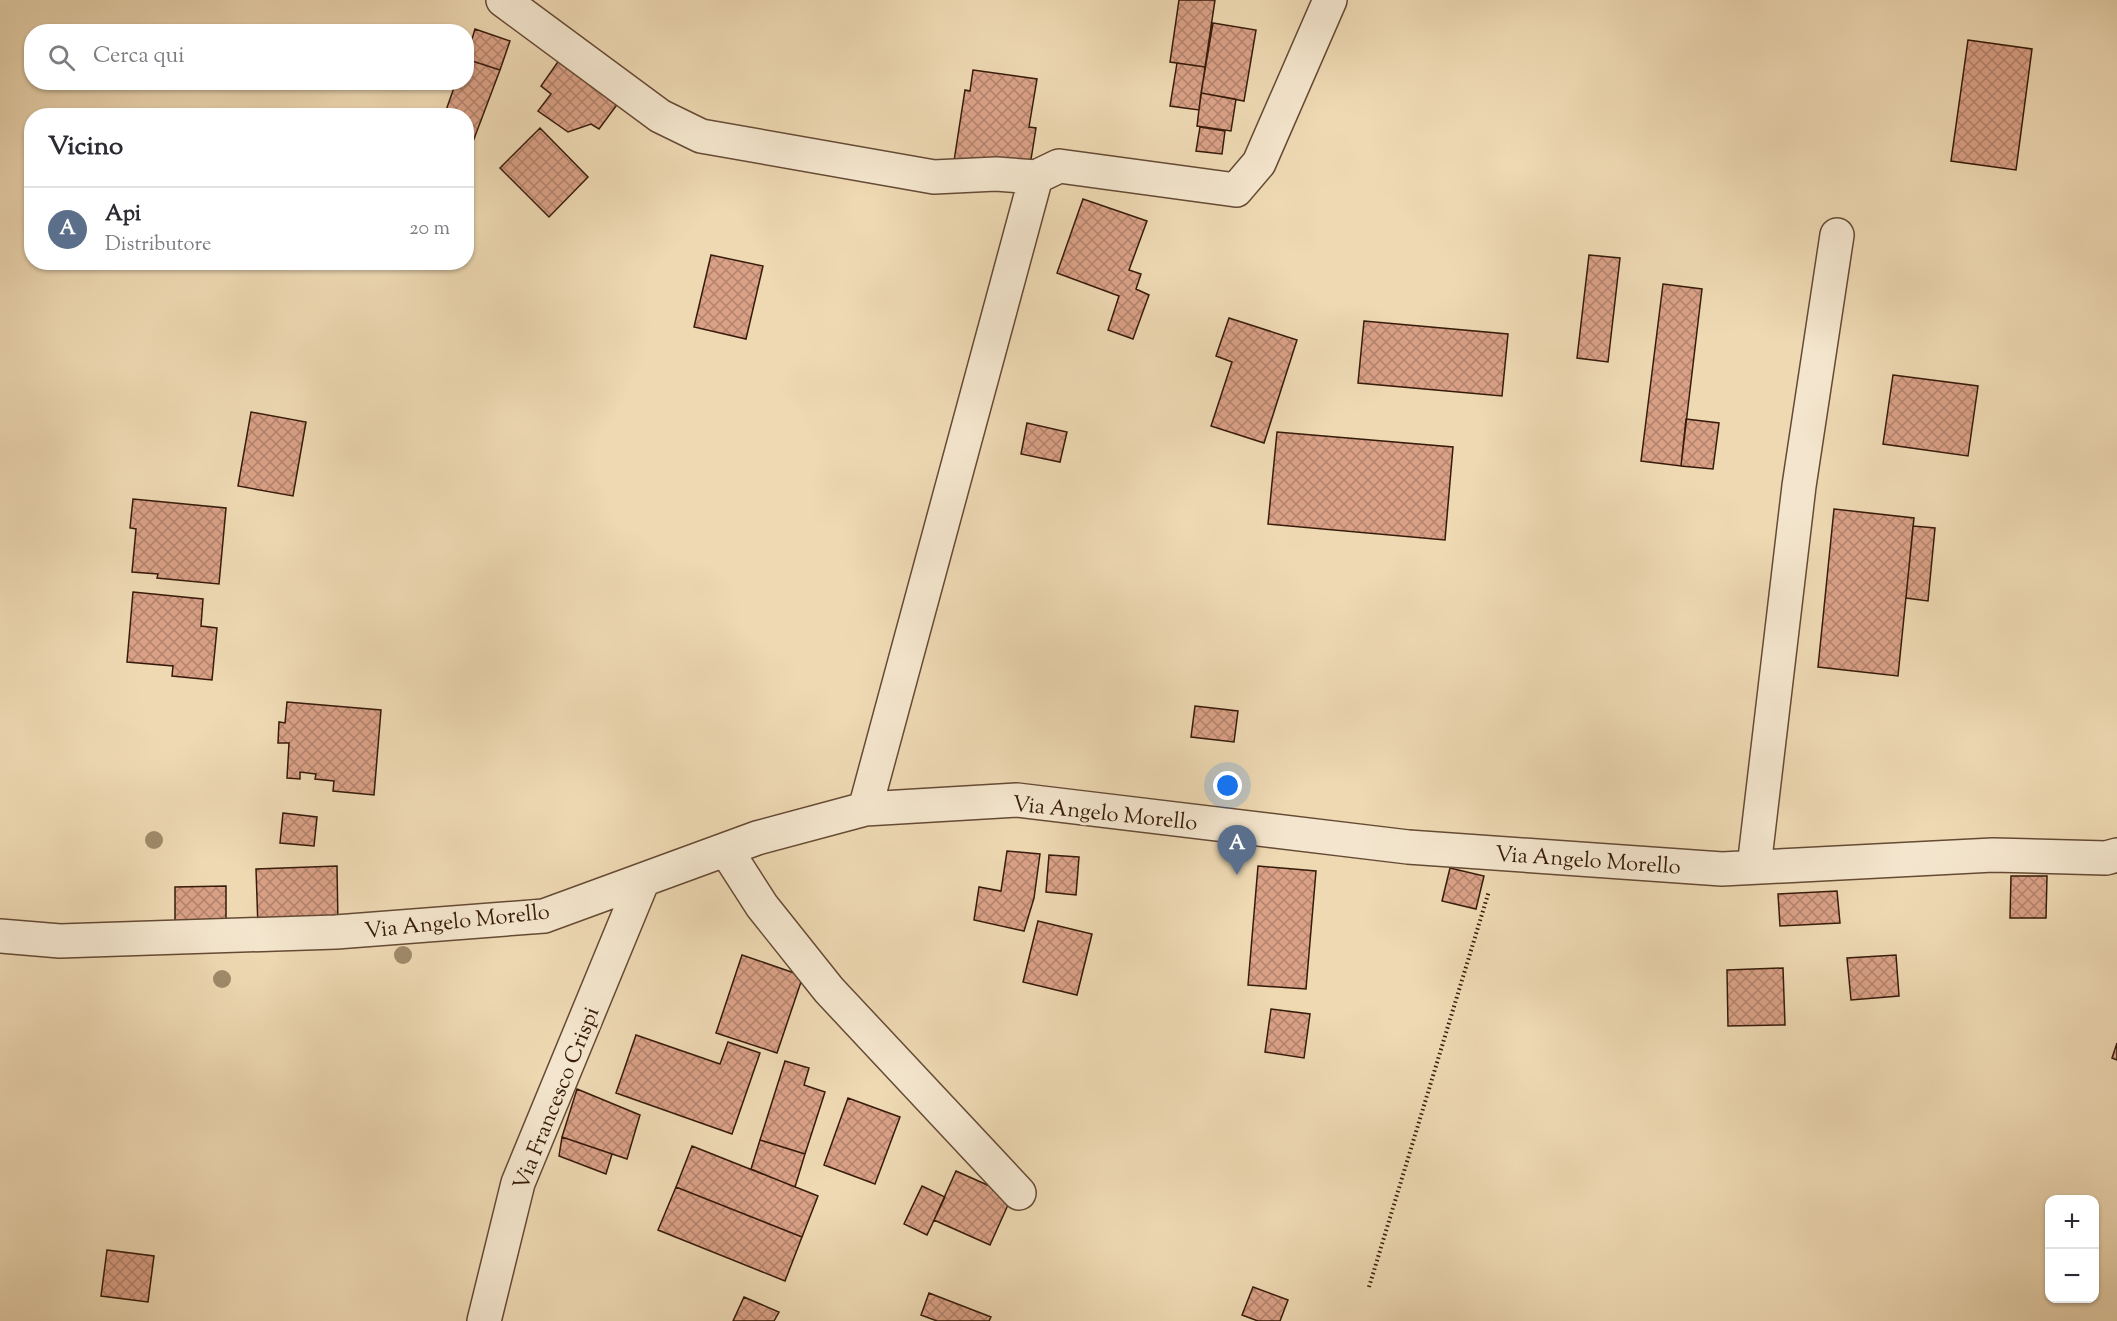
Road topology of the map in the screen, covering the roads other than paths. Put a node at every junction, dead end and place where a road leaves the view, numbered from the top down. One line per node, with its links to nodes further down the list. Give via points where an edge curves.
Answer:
1 (503, 0): 3 (street, via 660,116 701,136 934,177)
2 (1330, 0): 3 (street, via 1259,163 1236,190 1059,166)
3 (1036, 177): 5 (street)
4 (1837, 235): 8 (street, via 1799,486)
5 (865, 808): 6 (street, Via Angelo Morello); 8 (street, Via Angelo Morello, via 1017,800 1408,847 1722,869)
6 (726, 850): 9 (street, Via Angelo Morello); 11 (street, via 762,906 829,990)
7 (2117, 855): 8 (street, Via Angelo Morello, via 1993,855)
8 (1754, 867)
9 (643, 880): 10 (street, Via Angelo Morello, via 544,916 303,933 60,941); 12 (street, Via Francesco Crispi, via 518,1183)
10 (0, 936)
11 (1019, 1193)
12 (484, 1321)

